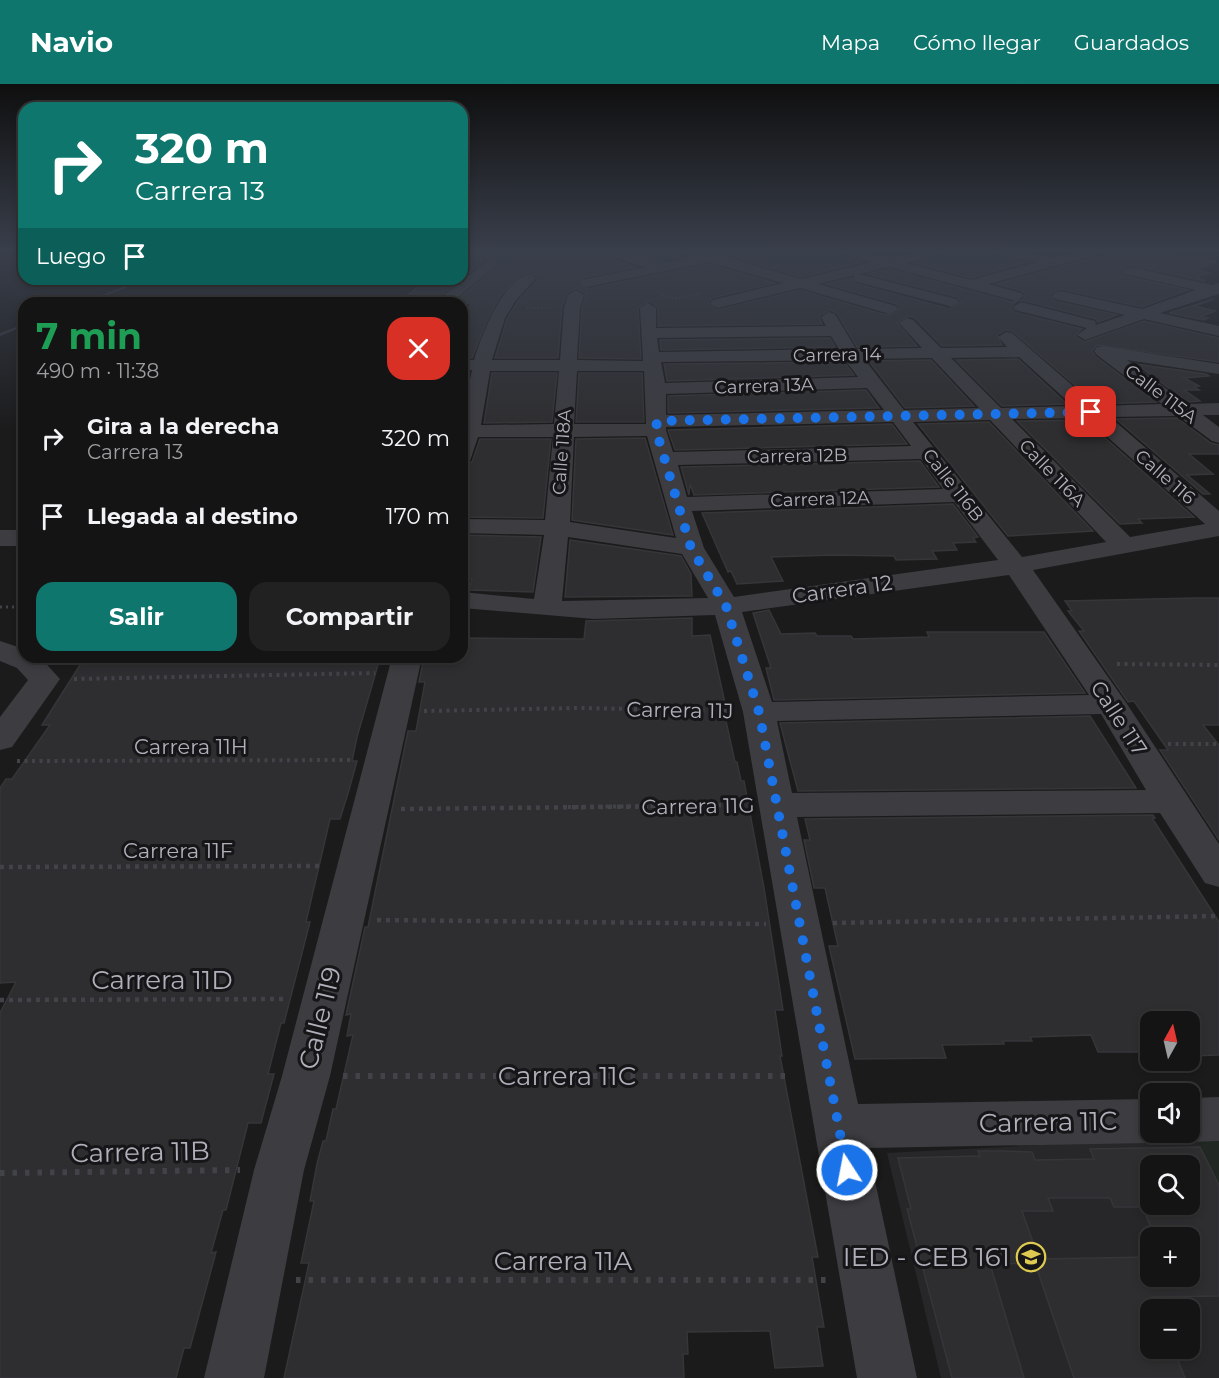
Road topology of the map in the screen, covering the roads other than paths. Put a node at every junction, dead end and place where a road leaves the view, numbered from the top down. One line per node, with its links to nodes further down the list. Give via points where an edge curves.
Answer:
1 (501, 310): 19 (street, via 484,345)
2 (576, 310): 20 (street, Calle 118A)
3 (648, 310): 11 (street)
4 (1046, 310): 9 (street)
5 (1126, 310): 7 (street)
6 (1154, 310): 7 (street)
7 (1143, 314): 9 (street); 10 (street)
8 (907, 323): 16 (street, Calle 116A)
9 (1106, 328): 13 (street)
10 (1219, 331)
11 (648, 333): 15 (street, Calle 116B, via 833,324); 17 (street)
12 (1004, 335): 14 (street, Calle 116)
13 (1085, 335)
14 (1021, 352): 16 (street, Carrera 14); 27 (street, Calle 116)
15 (850, 354): 16 (street, Carrera 14); 17 (street, Carrera 14); 22 (street, Calle 116B)
16 (937, 354): 28 (street, Calle 116A)
17 (653, 362): 20 (street, Carrera 14); 23 (street)
18 (468, 365): 19 (street, Carrera 14)
19 (482, 365): 20 (street, Carrera 14); 24 (street)
20 (569, 365): 32 (street, Calle 118A)
21 (1217, 370): 26 (street, Calle 115A, via 1103,351)
22 (871, 382): 23 (street, Carrera 13A); 29 (street, Calle 116B)
23 (656, 389): 30 (street)
24 (468, 395)
25 (1219, 409): 26 (street)
26 (1182, 410): 27 (street); 33 (street, Calle 115A)
27 (1091, 412): 28 (street); 38 (street, Calle 116)
28 (995, 414): 29 (street); 44 (street, Calle 116A)
29 (901, 416): 30 (street); 34 (street, Calle 116B)
30 (657, 426): 32 (street); 35 (street)
31 (468, 431): 32 (street)
32 (562, 431): 40 (street, Calle 118A)
33 (1219, 437)
34 (927, 452): 35 (street, Carrera 12B); 36 (street, Calle 116B)
35 (666, 459): 37 (street)
36 (961, 495): 37 (street, Carrera 12A); 46 (street, Calle 116B)
37 (679, 504): 45 (street)
38 (1219, 524)
39 (468, 526): 40 (street)
40 (557, 528): 45 (street); 49 (street, Calle 118A)
41 (1219, 529): 44 (street, Carrera 12)
42 (0, 538): 43 (street)
43 (18, 538)
44 (1123, 545): 46 (street, Carrera 12)
45 (691, 548): 48 (street)
46 (1014, 566): 48 (street, Carrera 12); 54 (street, Calle 117, via 1040,597)
47 (468, 601): 49 (street, Carrera 12)
48 (726, 606): 49 (street, Carrera 12); 55 (street)
49 (547, 609)
50 (0, 650): 51 (street)
51 (18, 658)
52 (29, 663): 56 (street, via 45,679)
53 (401, 680): 64 (street, Calle 119, via 306,1076 279,1170)
54 (1111, 704): 55 (street, Carrera 11J); 57 (street, Calle 117)
55 (759, 712): 58 (street)
56 (6, 750)
57 (1170, 801): 58 (street, Carrera 11G); 59 (street, Calle 117)
58 (776, 805): 63 (street)
59 (1219, 873)
60 (1219, 1119): 62 (street)
61 (1140, 1120): 63 (street, Carrera 11C)
62 (1200, 1120)
63 (838, 1126): 65 (street)
64 (234, 1378)
65 (887, 1378)

